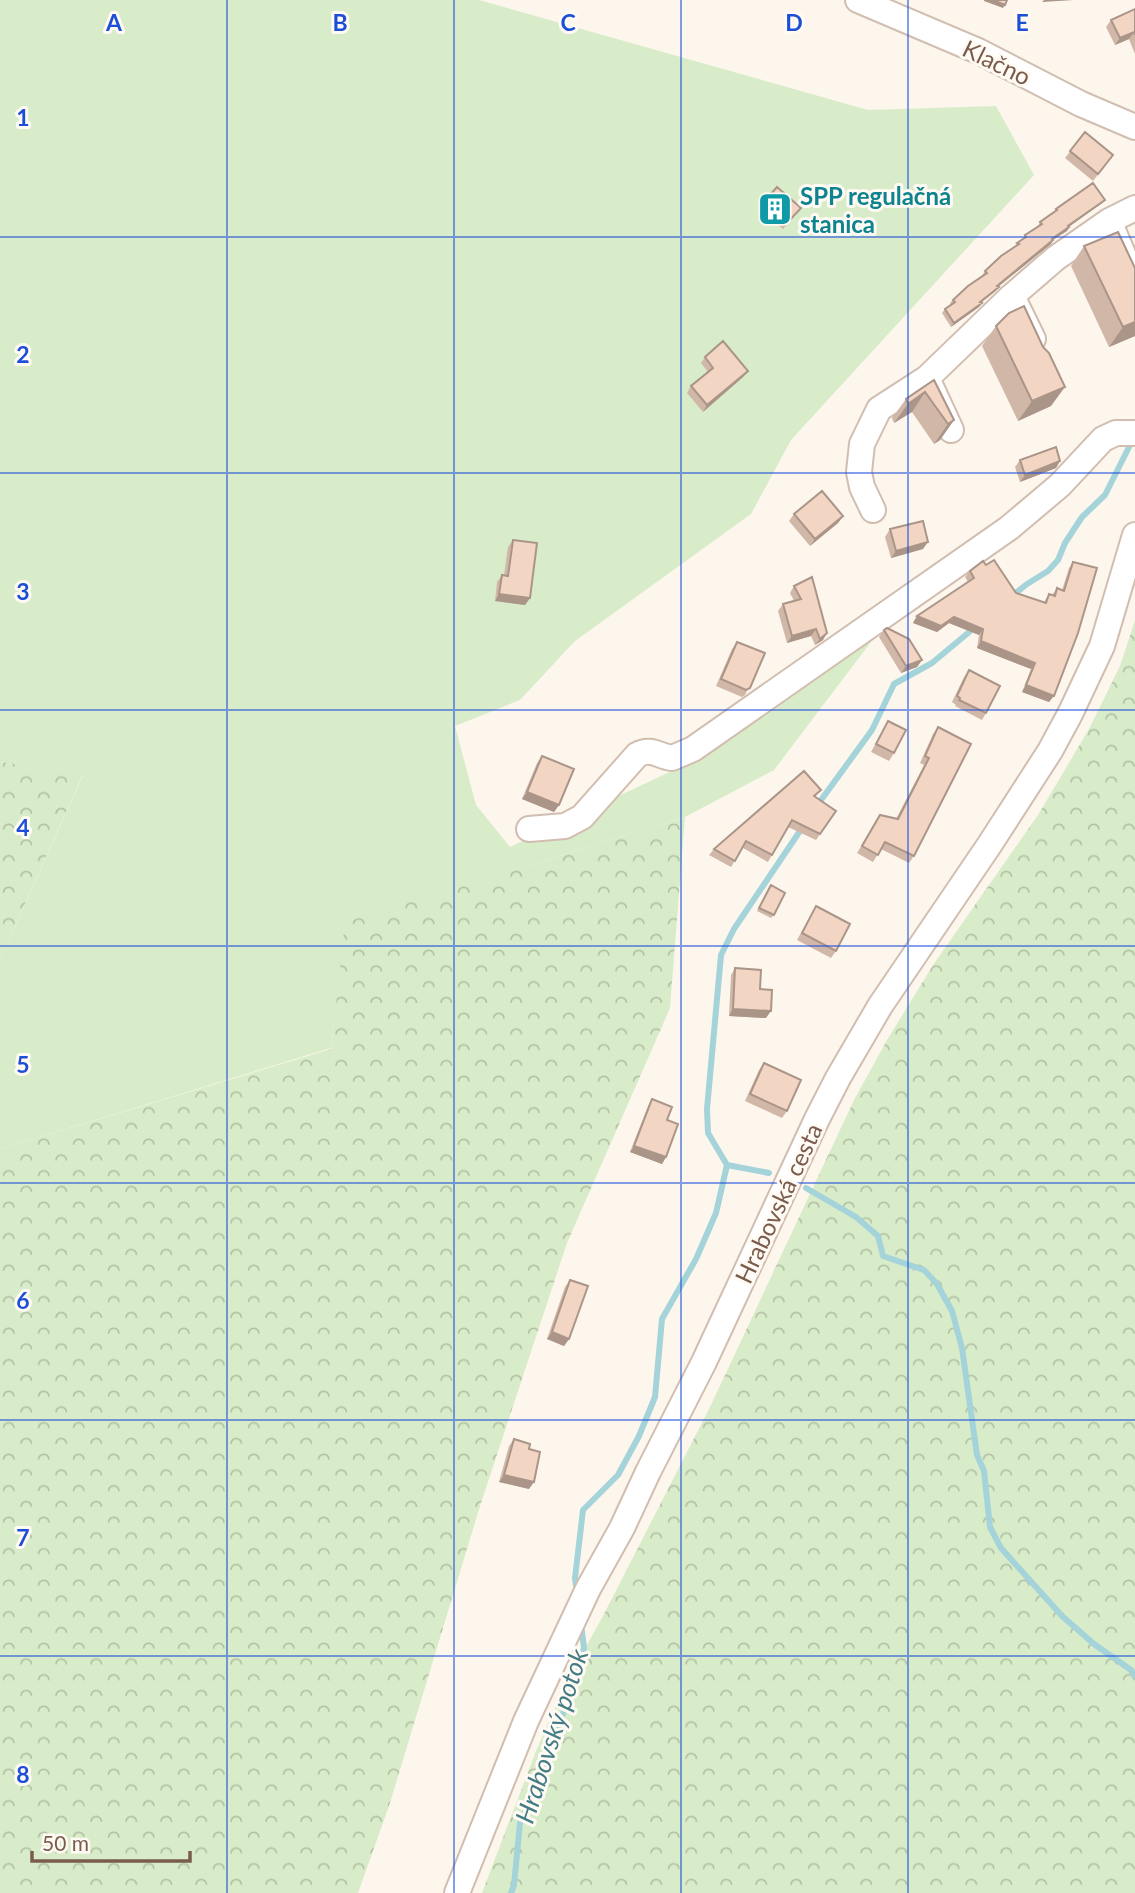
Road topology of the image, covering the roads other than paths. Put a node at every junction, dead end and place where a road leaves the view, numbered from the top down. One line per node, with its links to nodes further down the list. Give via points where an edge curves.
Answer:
1 (858, 0): 2 (street, Klačno, via 978,51)
2 (1135, 127)
3 (1135, 208): 4 (street)
4 (1109, 221): 5 (street); 6 (street)
5 (1135, 282)
6 (1012, 296): 7 (street); 8 (street)
7 (1043, 360)
8 (927, 378): 9 (street); 11 (street, via 879,409 862,444 859,472)
9 (951, 430)
10 (1132, 433): 13 (street, via 1103,439 1060,485 1009,528 693,749 672,758 644,751 582,817 565,826)
11 (873, 510)
12 (1135, 535): 14 (street, Hrabovská cesta, via 1102,646 1050,751 910,959 850,1055 817,1119 704,1362 526,1721)
13 (529, 829)
14 (457, 1893)

